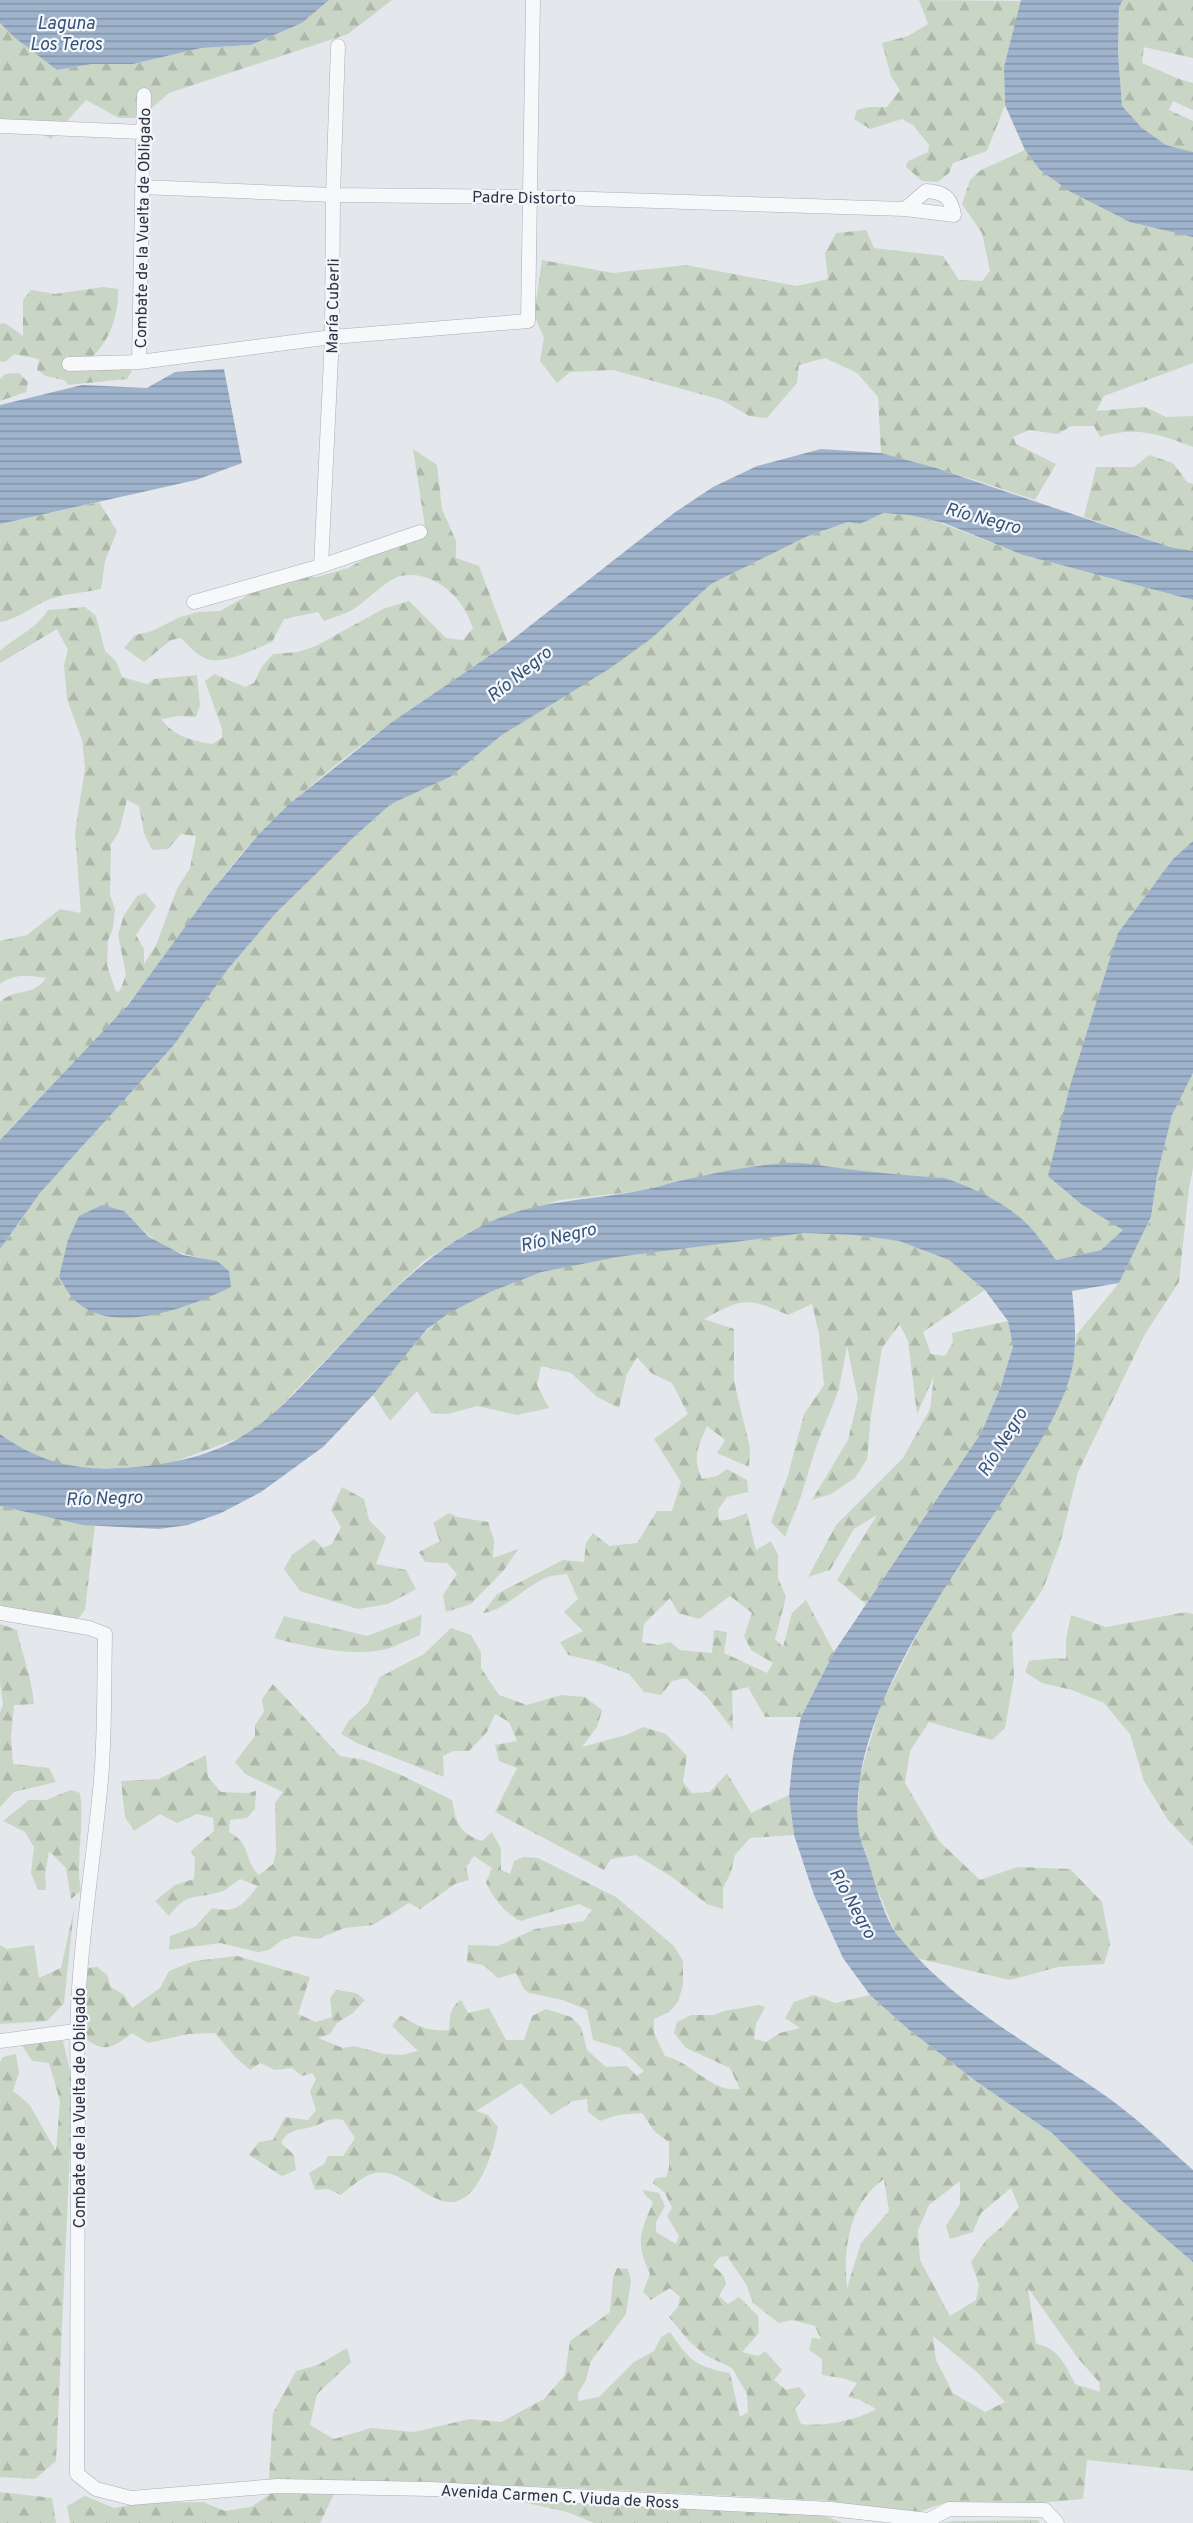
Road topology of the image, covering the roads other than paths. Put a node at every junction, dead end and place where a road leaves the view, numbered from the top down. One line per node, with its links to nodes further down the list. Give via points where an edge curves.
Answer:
1 (533, 0): 8 (street)
2 (338, 46): 7 (street, María Cuberli)
3 (144, 95): 5 (street, Combate de la Vuelta de Obligado)
4 (0, 126): 5 (street)
5 (142, 132): 6 (street, Combate de la Vuelta de Obligado)
6 (142, 187): 7 (street, Padre Distorto); 11 (street, Combate de la Vuelta de Obligado)
7 (333, 195): 8 (street, Padre Distorto); 10 (street, María Cuberli)
8 (531, 196): 9 (street, Padre Distorto); 10 (street, via 528,321)
9 (905, 209)
10 (332, 337): 11 (street); 14 (street, María Cuberli)
11 (139, 362): 12 (street)
12 (69, 364)
13 (420, 532): 14 (street)
14 (321, 566): 15 (street)
15 (194, 602)
16 (0, 1612): 17 (street, Combate de la Vuelta de Obligado, via 105,1634 101,1777)
17 (76, 2031): 18 (street); 19 (street, Combate de la Vuelta de Obligado)
18 (0, 2041)
19 (77, 2474): 20 (street, Avenida Carmen C. Viuda de Ross, via 96,2489 131,2498 277,2486 431,2489 831,2509 929,2520 949,2509 1045,2510)
20 (1057, 2523)

